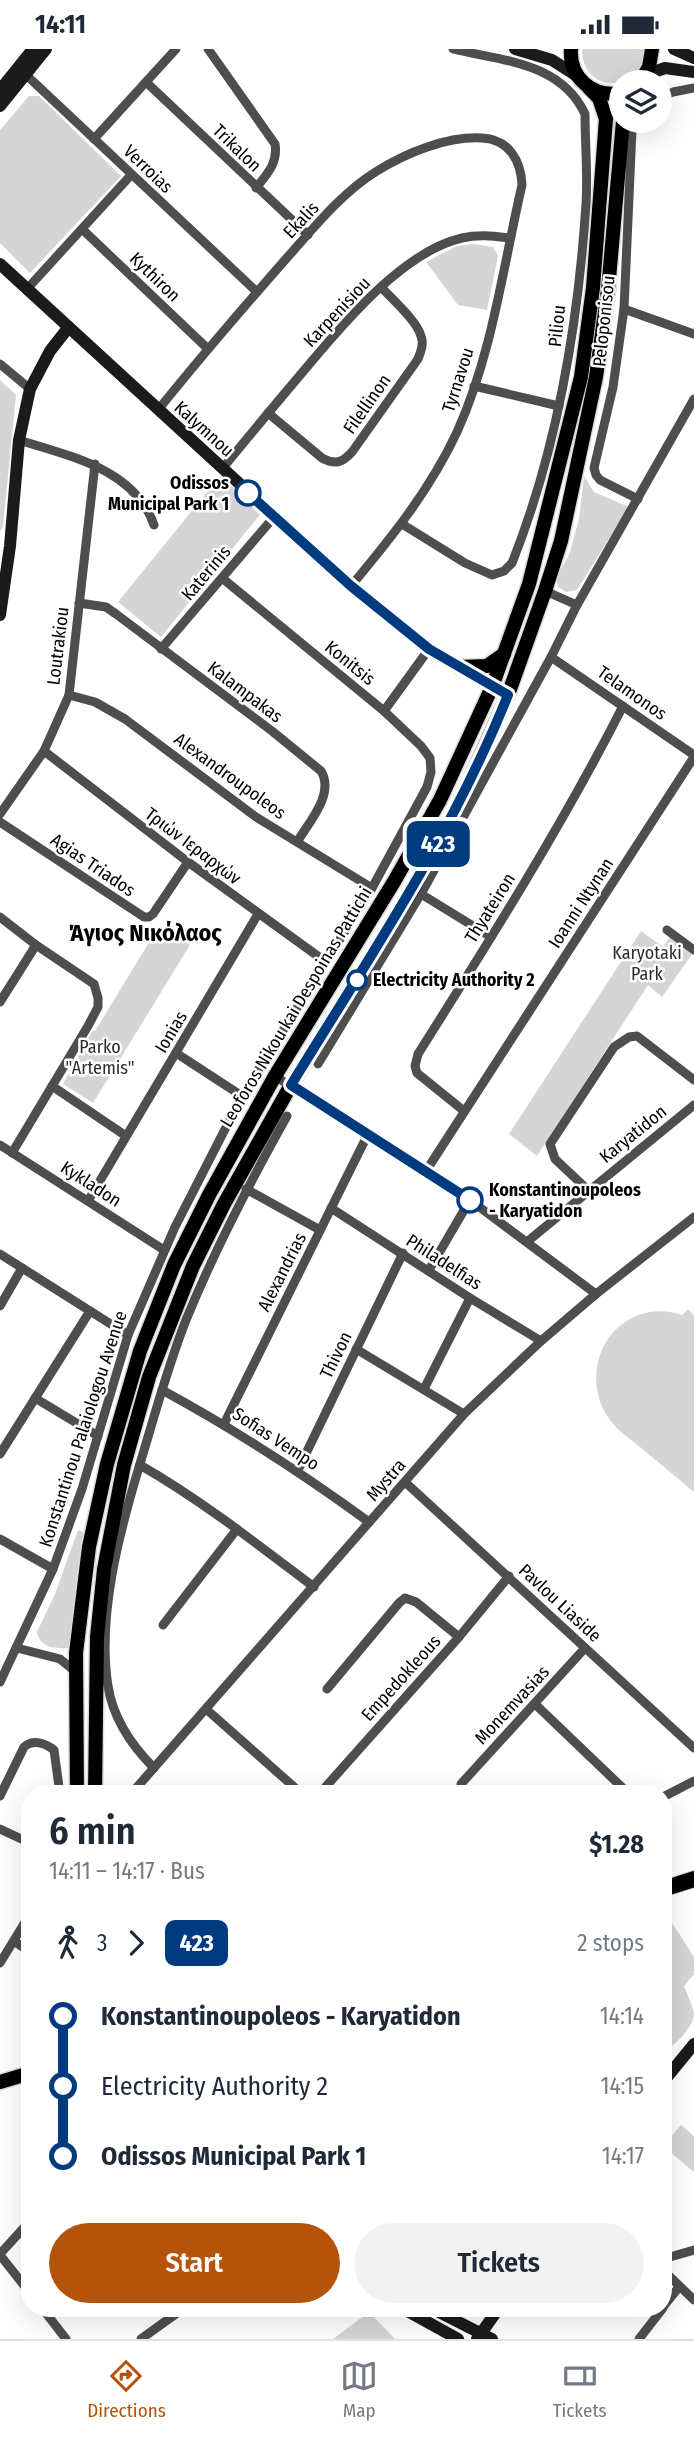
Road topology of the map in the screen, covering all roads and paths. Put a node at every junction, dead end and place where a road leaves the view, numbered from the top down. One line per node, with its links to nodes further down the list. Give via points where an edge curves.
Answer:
1 (33, 49): 13 (street)
2 (46, 49): 13 (street)
3 (176, 49): 16 (street)
4 (208, 49): 28 (street, via 275,144 274,164)
5 (453, 49): 44 (street, Piliou, via 556,77 579,100 585,114 586,203 569,362)
6 (514, 49): 15 (street, via 552,60)
7 (571, 49): 15 (main road)
8 (652, 49): 11 (main road)
9 (674, 49): 10 (street)
10 (694, 58)
11 (647, 70)
12 (661, 70): 14 (street)
13 (22, 71): 19 (street); 22 (street); 25 (street, Verroias)
14 (694, 72)
15 (577, 76): 17 (main road, Leoforos Nikou kai Despoinas Pattichi)
16 (146, 82): 25 (street); 28 (street, Trikalon)
17 (589, 88): 21 (main road); 63 (main road, Leoforos Nikou kai Despoinas Pattichi, via 599,98 606,119 581,377 539,547)
18 (694, 88): 20 (street)
19 (0, 90)
20 (672, 92)
21 (609, 93)
22 (0, 106)
23 (622, 133): 57 (main road, Leoforos Nikou kai Despoinas Pattichi, via 596,377 561,541)
24 (632, 133): 36 (street, Peloponisou)
25 (94, 139): 27 (street, Verroias)
26 (514, 155): 30 (street, Ekalis, via 506,146 486,138 423,149 377,171 348,193); 31 (street, Tyrnavou, via 522,185)
27 (131, 175): 29 (street); 35 (street, Verroias)
28 (256, 188): 30 (street, Trikalon)
29 (82, 229): 34 (street); 39 (street, Kythiron)
30 (308, 235): 35 (street, Ekalis)
31 (510, 238): 33 (street, Karpenisiou, via 483,235 441,245); 41 (street, Tyrnavou)
32 (0, 264): 34 (street, Kalymnou)
33 (382, 287): 46 (street, Karpenisiou); 46 (street, Filellinon, via 416,326 422,347 352,452 338,463 322,458)
34 (27, 289): 37 (street, Kalymnou)
35 (257, 292): 39 (street, Ekalis)
36 (624, 309): 38 (street); 50 (street, Peloponisou, via 594,468 600,480)
37 (68, 328): 42 (street); 45 (street, Kalymnou)
38 (694, 334)
39 (207, 348): 45 (street, Ekalis)
40 (0, 364): 42 (street)
41 (474, 386): 44 (street); 52 (street, Tyrnavou, via 457,433)
42 (30, 389): 47 (street)
43 (694, 399): 50 (street)
44 (559, 406): 52 (street, Piliou, via 545,466 512,562 504,571 492,575 465,563)
45 (158, 410): 49 (street, Kalymnou)
46 (268, 413): 49 (street, Karpenisiou)
47 (19, 440): 48 (street); 54 (street)
48 (95, 464): 53 (street, via 131,490); 58 (street, Loutrakiou)
49 (222, 469): 51 (street, Kalymnou)
50 (638, 499): 59 (street)
51 (274, 517): 55 (street, Katerinis); 56 (street, Kalymnou)
52 (402, 524): 56 (street, Tyrnavou)
53 (154, 525)
54 (5, 545): 60 (street)
55 (222, 578): 61 (street, Katerinis); 70 (street, Konitsis)
56 (351, 586): 62 (street, Kalymnou)
57 (545, 591): 59 (street); 68 (main road, Leoforos Nikou kai Despoinas Pattichi)
58 (79, 603): 61 (street, Kalampakas, via 106,607); 67 (street, Loutrakiou)
59 (577, 605): 64 (street)
60 (0, 615)
61 (161, 649): 76 (street, Kalampakas, via 321,771 326,779 324,798)
62 (429, 649): 65 (street, Kalymnou); 70 (street)
63 (504, 654): 65 (main road, via 487,666); 66 (main road, Leoforos Nikou kai Despoinas Pattichi)
64 (551, 657): 69 (street, Telamonos); 79 (street)
65 (459, 667): 66 (street, Kalymnou)
66 (492, 687): 68 (street, Kalymnou); 90 (main road, Leoforos Nikou kai Despoinas Pattichi, via 440,800)
67 (69, 695): 71 (street, Loutrakiou); 76 (street, Alexandroupoleos, via 95,702 125,719 256,817)
68 (508, 695): 92 (main road, Leoforos Nikou kai Despoinas Pattichi, via 457,808 413,889)
69 (623, 706): 72 (street, Telamonos); 83 (street, Thyateiron)
70 (384, 711): 73 (street, Konitsis, via 430,758)
71 (44, 751): 74 (street, Loutrakiou); 77 (street, Τριών Ιεραρχών)
72 (694, 756): 96 (street, Ioanni Ntynan)
73 (427, 787): 78 (street, Konstantinou Palaiologou Avenue)
74 (0, 814)
75 (0, 822): 77 (street, Agias Triados, via 144,917 153,914)
76 (297, 842): 78 (street, Alexandroupoleos)
77 (188, 862): 80 (street, Τριών Ιεραρχών)
78 (372, 888): 86 (street, Konstantinou Palaiologou Avenue)
79 (421, 894): 83 (street); 89 (street)
80 (258, 914): 86 (street, Τριών Ιεραρχών); 88 (street, Ionias)
81 (0, 917): 84 (street)
82 (667, 930): 85 (street)
83 (491, 937): 96 (street, Thyateiron, via 418,1054 415,1066 416,1073)
84 (36, 945): 87 (street); 93 (street, via 94,984 98,998 94,1015)
85 (694, 950)
86 (326, 962): 94 (street, Konstantinou Palaiologou Avenue)
87 (0, 1002)
88 (176, 1053): 94 (street); 99 (street, Ionias)
89 (318, 1064)
90 (275, 1076): 92 (street); 143 (main road, Leoforos Nikou kai Despoinas Pattichi, via 174,1265 140,1351 107,1464)
91 (694, 1080): 104 (street, via 637,1036 614,1047 551,1144 555,1159)
92 (291, 1085): 98 (street); 156 (main road, Leoforos Nikou kai Despoinas Pattichi, via 193,1266 149,1377 124,1465 104,1569 97,1637)
93 (52, 1086): 99 (street); 101 (street)
94 (242, 1096): 111 (street, Konstantinou Palaiologou Avenue)
95 (694, 1105): 104 (street, Karyatidon)
96 (464, 1111): 102 (street, Ioanni Ntynan)
97 (288, 1116): 103 (street)
98 (368, 1134): 102 (street); 107 (street, Alexandrias)
99 (126, 1136): 106 (street, Ionias)
100 (0, 1145): 101 (street, Kykladon)
101 (12, 1153): 106 (street, Kykladon)
102 (426, 1171): 105 (street)
103 (246, 1189): 109 (street); 123 (street, via 186,1321)
104 (589, 1191): 110 (street, Karyatidon)
105 (470, 1200): 110 (street); 115 (street)
106 (88, 1201): 111 (street, Kykladon)
107 (331, 1208): 109 (street, Alexandrias); 112 (street, Philadelfias)
108 (694, 1217): 116 (street, Mystra)
109 (320, 1230): 127 (street, Alexandrias)
110 (528, 1241): 116 (street)
111 (164, 1250): 120 (street, Konstantinou Palaiologou Avenue)
112 (403, 1253): 115 (street, Philadelfias); 122 (street, Thivon)
113 (0, 1254): 114 (street)
114 (22, 1268): 118 (street); 119 (street)
115 (429, 1270): 117 (street, Philadelfias)
116 (596, 1294): 121 (street, Mystra)
117 (470, 1298): 121 (street, Philadelfias); 124 (street)
118 (0, 1305)
119 (90, 1311): 120 (street); 125 (street)
120 (128, 1335): 128 (street, Konstantinou Palaiologou Avenue)
121 (541, 1341): 126 (street, Mystra)
122 (356, 1349): 124 (street); 131 (street, Thivon)
123 (162, 1389): 127 (street, Sofias Vempo); 130 (street)
124 (424, 1389): 126 (street)
125 (35, 1398): 128 (street); 129 (street)
126 (464, 1414): 132 (street, Mystra)
127 (224, 1423): 131 (street, Sofias Vempo)
128 (97, 1436): 136 (street, Konstantinou Palaiologou Avenue)
129 (0, 1454)
130 (140, 1465): 134 (street); 151 (street, via 120,1530 106,1655 108,1688 123,1728)
131 (298, 1470): 133 (street, Sofias Vempo)
132 (405, 1482): 133 (street, Mystra); 137 (street, Pavlou Liaside)
133 (369, 1522): 138 (street, Mystra)
134 (237, 1529): 138 (street); 139 (street)
135 (0, 1539): 136 (street)
136 (54, 1569): 141 (street, Konstantinou Palaiologou Avenue)
137 (509, 1576): 140 (street, Empedokleous); 142 (street, Pavlou Liaside)
138 (314, 1587): 149 (street, Mystra)
139 (163, 1625)
140 (459, 1637): 147 (street, via 405,1598); 159 (street, Empedokleous)
141 (17, 1648): 144 (street); 146 (street, Konstantinou Palaiologou Avenue)
142 (585, 1648): 148 (street, Monemvasias); 150 (street, Pavlou Liaside)
143 (76, 1653): 144 (street); 145 (main road, Leoforos Nikou kai Despoinas Pattichi)
144 (60, 1659): 145 (street)
145 (76, 1672): 155 (main road, Leoforos Nikou kai Despoinas Pattichi)
146 (0, 1682)
147 (327, 1689)
148 (535, 1704): 153 (street, Monemvasias); 160 (street)
149 (205, 1709): 151 (street, Mystra); 158 (street)
150 (694, 1748)
151 (154, 1768): 157 (street, Mystra)
152 (694, 1781): 161 (street)
153 (461, 1784)
154 (59, 1785): 162 (street, via 54,1750 29,1743)
155 (77, 1785)
156 (95, 1785)
157 (139, 1785)
158 (292, 1785)
159 (327, 1785)
160 (620, 1785)
161 (672, 1792)
162 (0, 1796)
163 (0, 1829): 164 (street)
164 (21, 1839)
165 (694, 1879): 166 (highway)
166 (672, 1886)
167 (21, 1929): 168 (street)
168 (14, 1941): 169 (street); 170 (street)
169 (21, 1946)
170 (0, 1963)
171 (694, 2044): 172 (street)
172 (672, 2072)
173 (21, 2076): 174 (main road)
174 (0, 2082)
175 (21, 2231): 177 (street)
176 (694, 2250): 178 (street)
177 (0, 2254): 180 (street)
178 (672, 2256)
179 (672, 2280): 181 (street)
180 (21, 2281)
181 (679, 2287): 182 (street); 183 (street)
182 (672, 2296)
183 (694, 2300)
184 (49, 2317): 191 (street)
185 (418, 2317): 193 (street)
186 (447, 2317): 190 (street)
187 (494, 2317): 190 (street)
188 (656, 2317): 194 (street)
189 (171, 2318): 192 (street)
190 (483, 2337)
191 (66, 2339)
192 (141, 2339)
193 (458, 2339)
194 (639, 2339)

